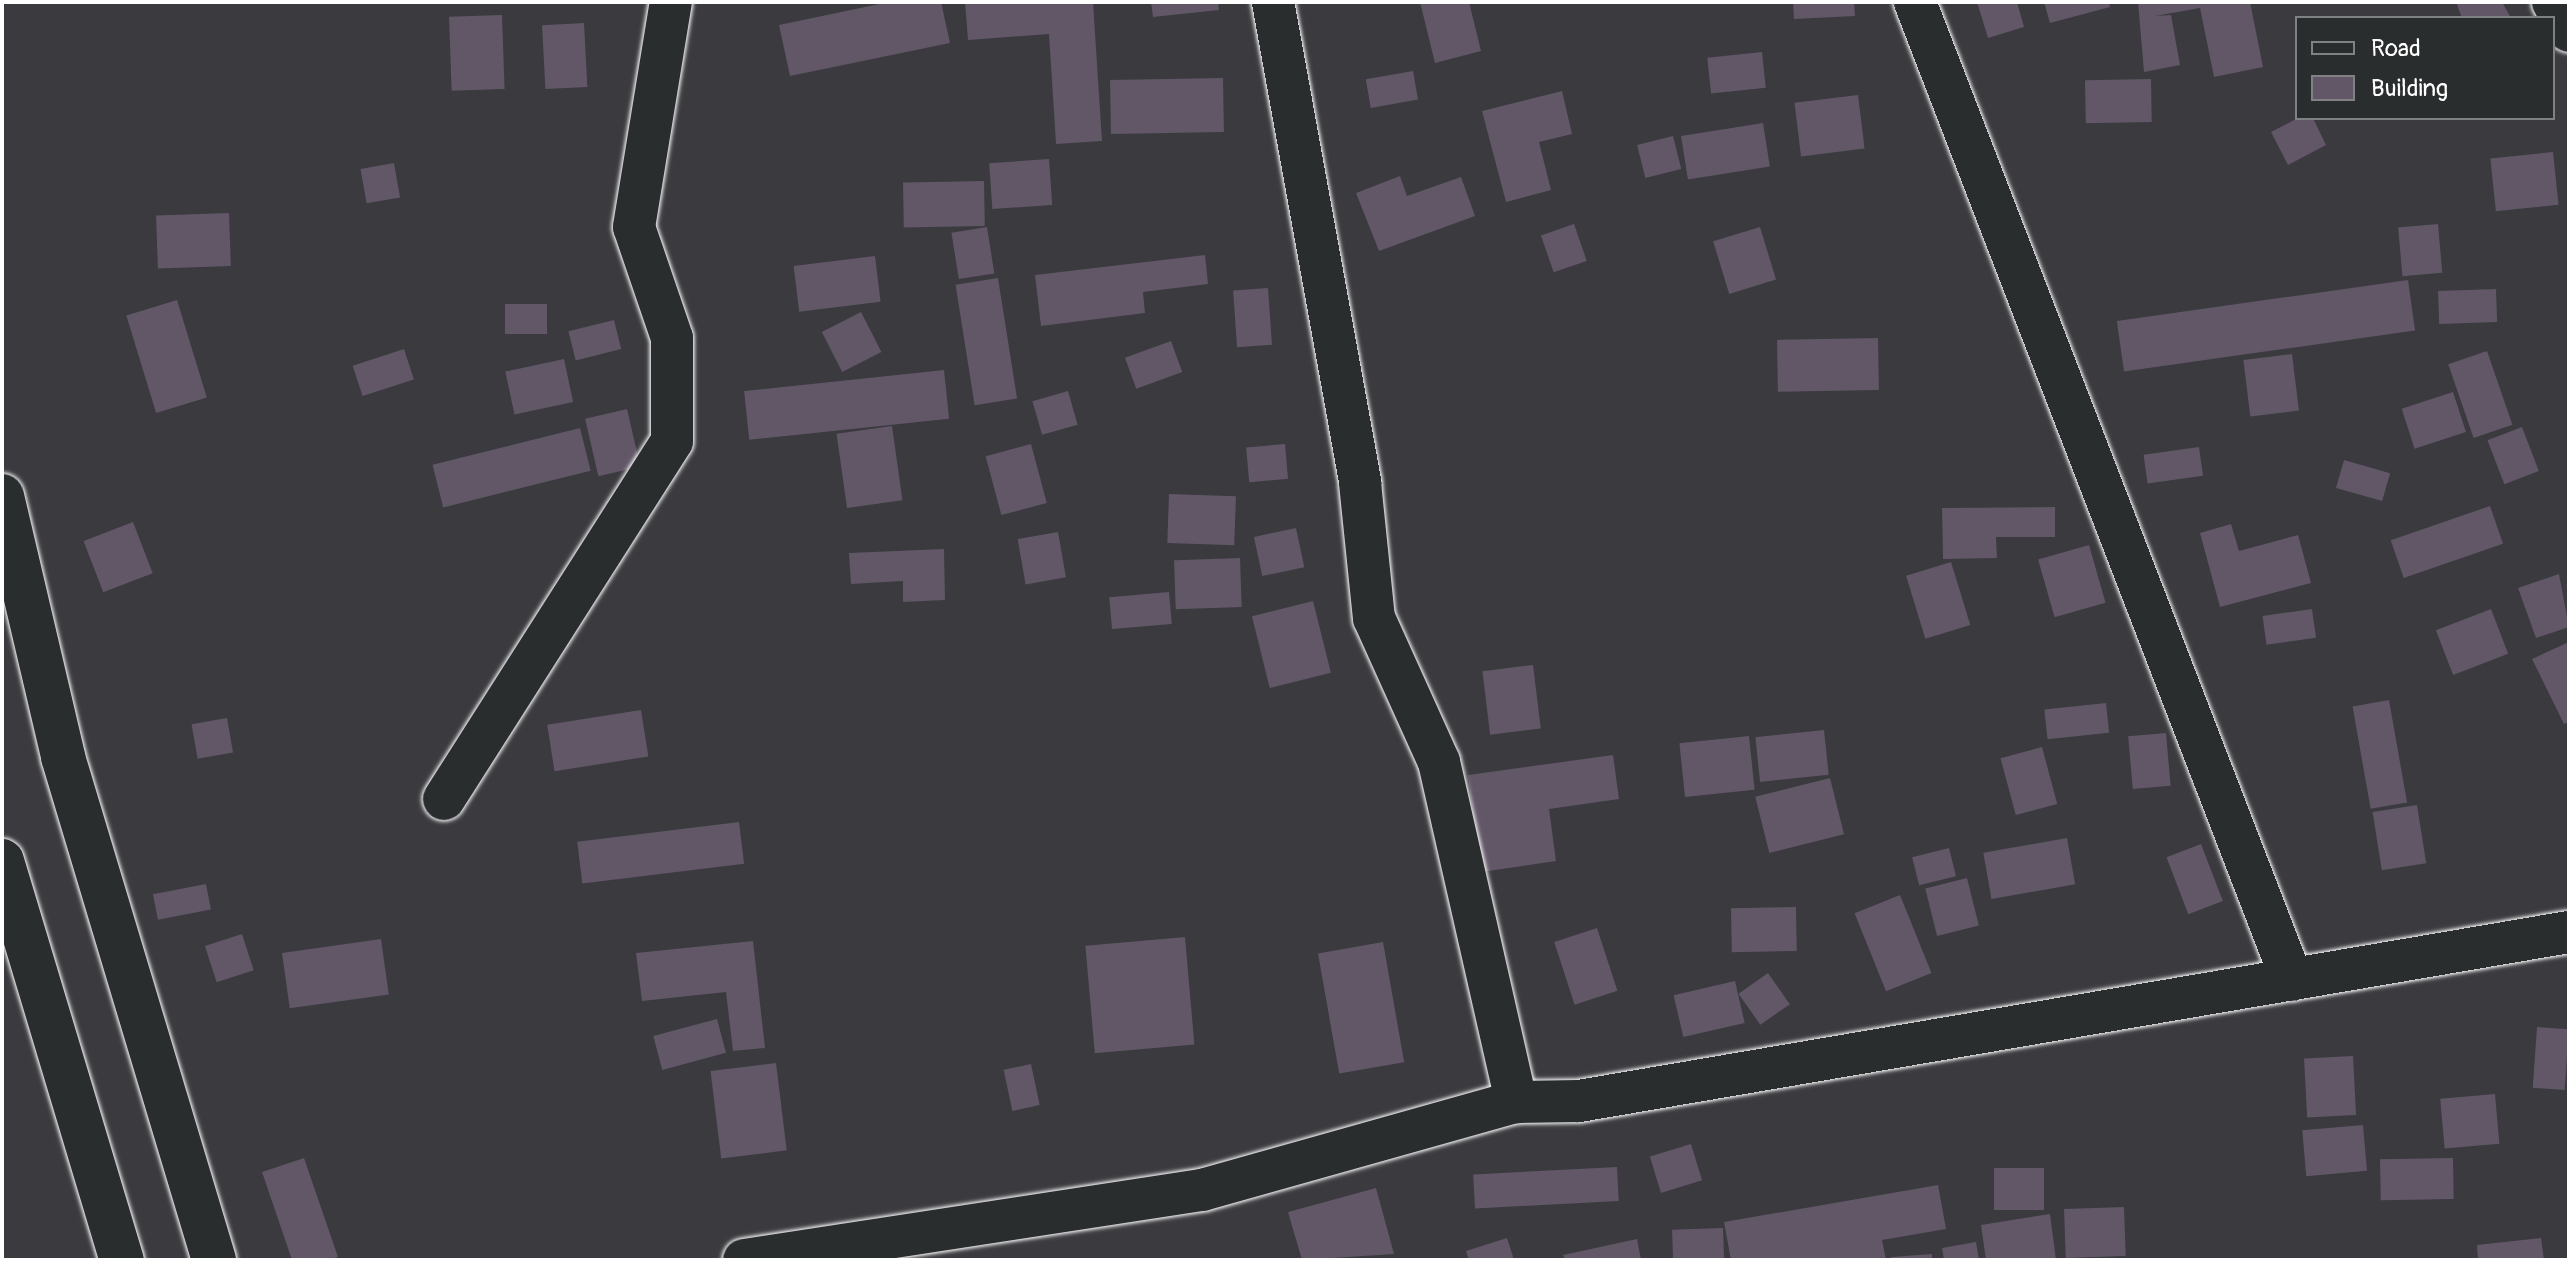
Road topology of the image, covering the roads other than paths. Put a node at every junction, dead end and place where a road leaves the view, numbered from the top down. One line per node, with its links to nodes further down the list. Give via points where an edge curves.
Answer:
1 (671, 2): 7 (street, via 634,227 672,338 672,441)
2 (1273, 2): 11 (street, via 1360,483 1374,618 1439,762)
3 (1915, 2): 10 (street)
4 (2553, 2): 5 (street)
5 (2569, 31)
6 (2, 496): 14 (main road, via 63,757)
7 (444, 799)
8 (2, 861): 13 (main road)
9 (2569, 932): 10 (street)
10 (2292, 980): 11 (street, via 1579,1101)
11 (1516, 1102): 12 (street, via 1202,1190)
12 (935, 1246): 15 (street)
13 (122, 1260)
14 (214, 1260)
15 (744, 1260)

